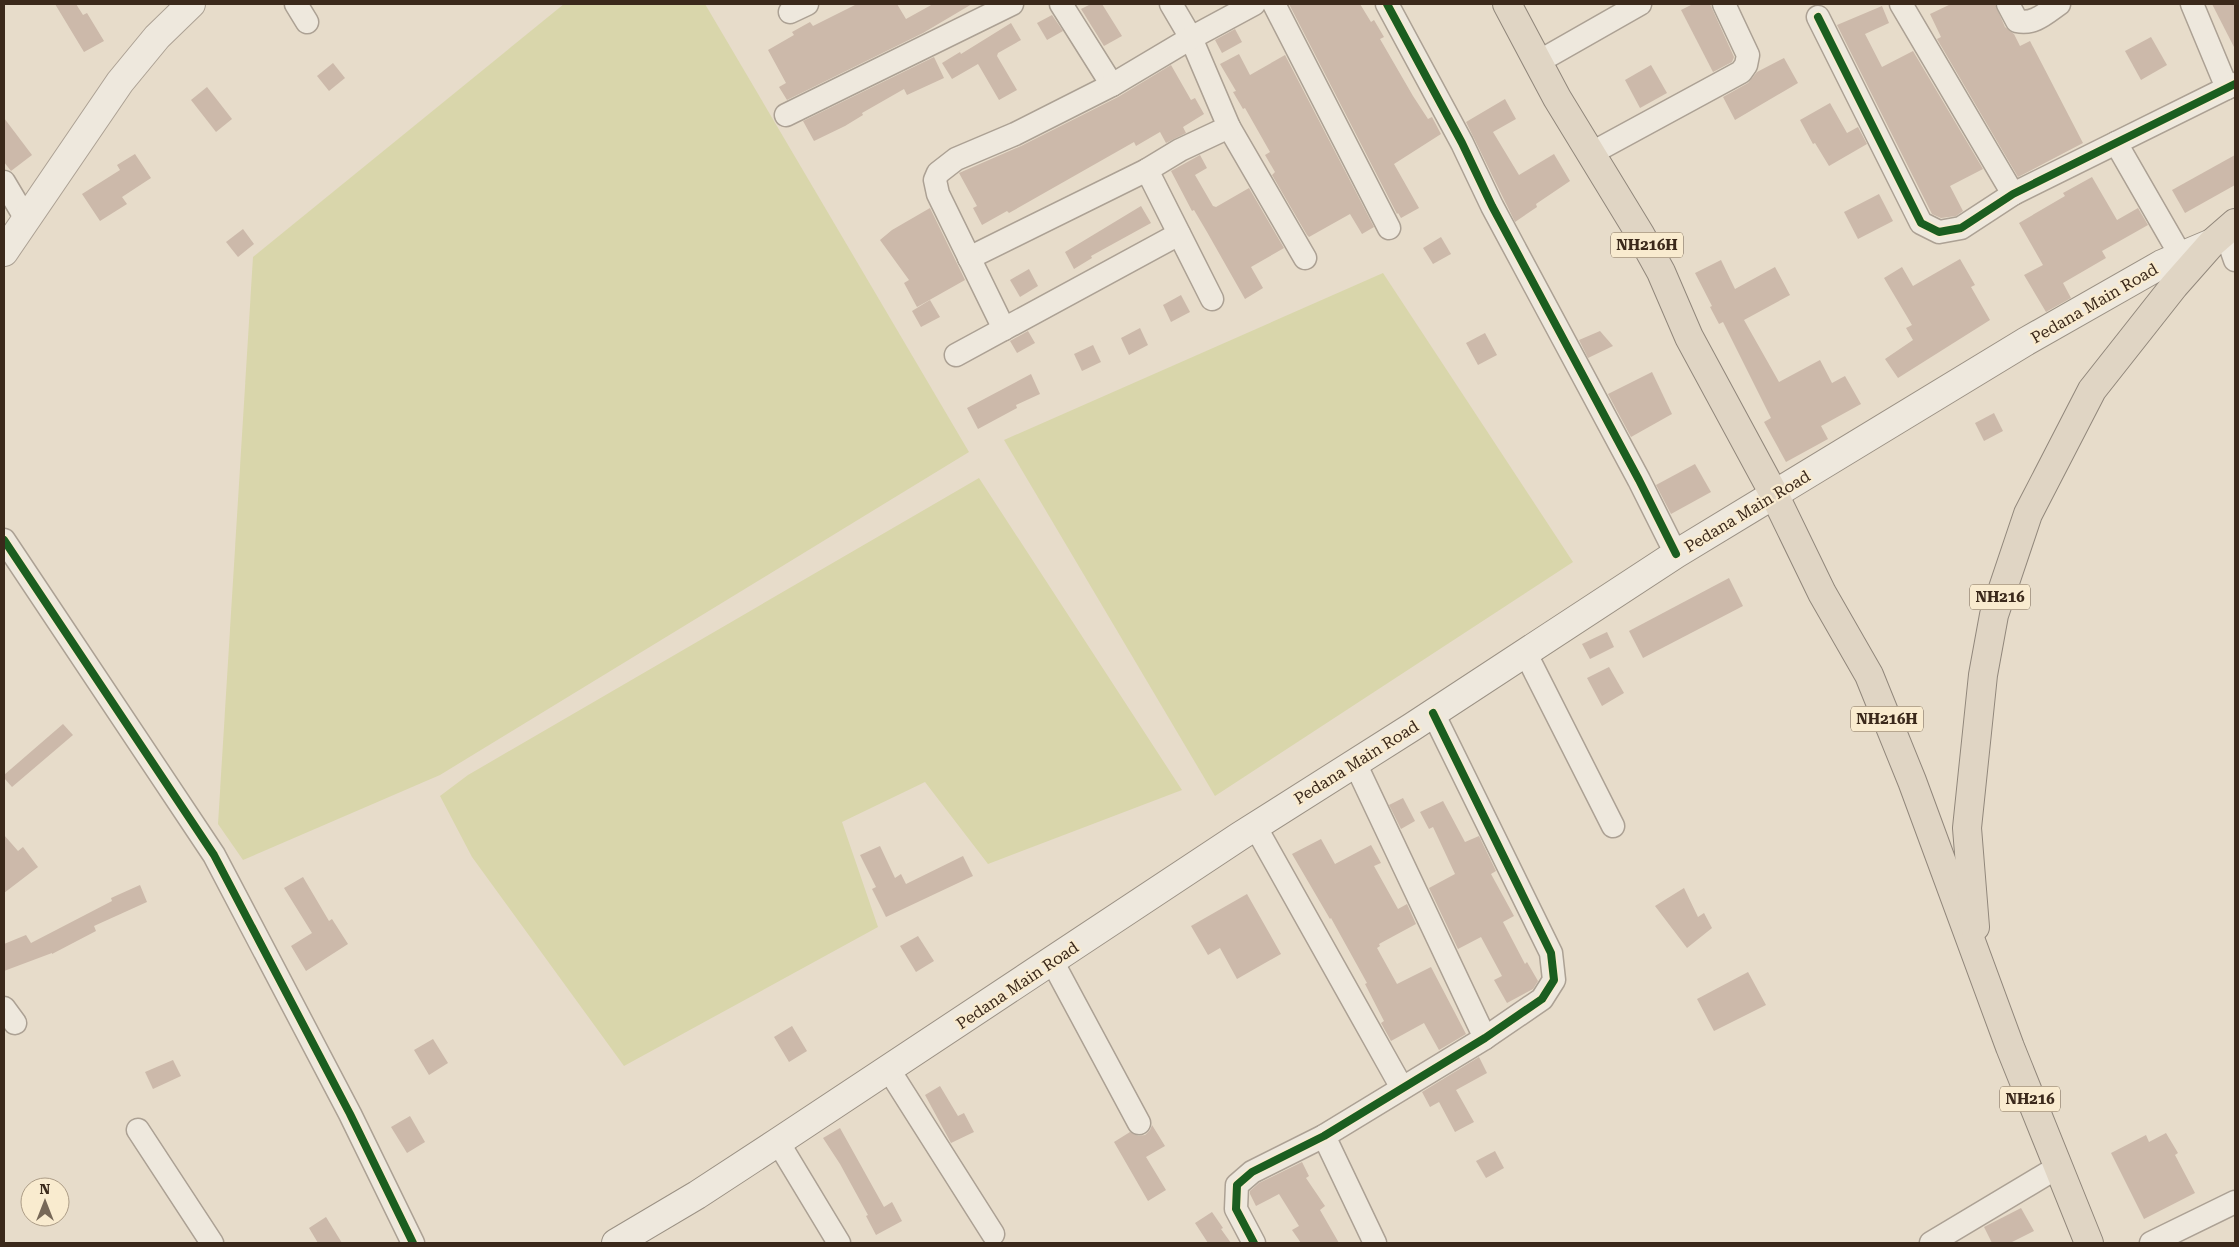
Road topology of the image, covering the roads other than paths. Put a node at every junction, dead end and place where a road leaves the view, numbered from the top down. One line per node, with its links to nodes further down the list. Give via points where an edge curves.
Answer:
1 (191, 4): 27 (main road, via 157,36 120,82)
2 (1012, 4): 20 (street)
3 (1061, 4): 18 (street)
4 (1172, 4): 16 (street)
5 (1254, 4): 16 (street)
6 (1274, 4): 28 (street)
7 (1387, 4): 41 (street)
8 (1507, 4): 17 (highway, NH216H)
9 (1640, 4): 17 (street)
10 (1724, 4): 23 (street, via 1748,55 1741,72)
11 (1901, 4): 26 (street)
12 (2008, 4): 13 (street, via 2017,21 2026,23)
13 (2059, 4)
14 (2192, 4): 19 (street)
15 (1818, 17): 26 (street, via 1921,223 1939,232 1961,228)
16 (1191, 38): 18 (street); 21 (street)
17 (1538, 62): 23 (highway, NH216H)
18 (1112, 85): 33 (street, via 1016,134 956,159 938,173 935,180 938,194)
19 (2231, 86): 22 (street)
20 (786, 114)
21 (1229, 127): 24 (street, via 1180,150); 34 (street)
22 (2116, 143): 26 (street); 32 (street)
23 (1590, 154): 39 (highway, NH216H, via 1661,272 1689,337)
24 (1148, 170): 30 (street); 33 (street)
25 (4, 182): 27 (street)
26 (2013, 194)
27 (26, 219): 31 (main road)
28 (1389, 228)
29 (2224, 232): 32 (main road, Pedana Main Road); 35 (street); 47 (highway, NH216, via 2174,286 2092,390 2028,514 1994,615 1983,675 1967,828)
30 (1179, 234): 36 (street); 37 (street)
31 (4, 252)
32 (2181, 256): 39 (main road, Pedana Main Road, via 2025,342)
33 (969, 258): 37 (street)
34 (1305, 258)
35 (2235, 260)
36 (1212, 299)
37 (1004, 329): 38 (street)
38 (956, 355)
39 (1774, 494): 41 (main road, Pedana Main Road); 47 (highway, NH216H, via 1822,593 1870,675)
40 (4, 540): 60 (street, via 214,855 350,1114)
41 (1676, 554): 42 (main road, Pedana Main Road)
42 (1525, 652): 43 (main road, Pedana Main Road); 46 (street)
43 (1433, 713): 44 (main road, Pedana Main Road); 49 (street, via 1551,953 1554,980 1542,999)
44 (1355, 763): 45 (main road, Pedana Main Road); 49 (street)
45 (1255, 826): 48 (main road, Pedana Main Road); 51 (street)
46 (1613, 826)
47 (1976, 954): 56 (highway, NH216)
48 (1052, 961): 50 (main road, Pedana Main Road); 52 (street)
49 (1484, 1038): 51 (street)
50 (889, 1070): 55 (main road, Pedana Main Road); 58 (street)
51 (1402, 1088): 54 (street)
52 (1139, 1123)
53 (138, 1130): 59 (street)
54 (1324, 1136): 63 (street, via 1252,1172 1237,1185 1236,1209); 64 (street)
55 (778, 1142): 61 (main road, Pedana Main Road); 62 (street)
56 (2058, 1167): 65 (street); 66 (highway, NH216)
57 (2235, 1202): 67 (street)
58 (992, 1234)
59 (212, 1243)
60 (413, 1243)
61 (616, 1243)
62 (839, 1243)
63 (1254, 1243)
64 (1375, 1243)
65 (1931, 1243)
66 (2089, 1243)
67 (2151, 1243)

